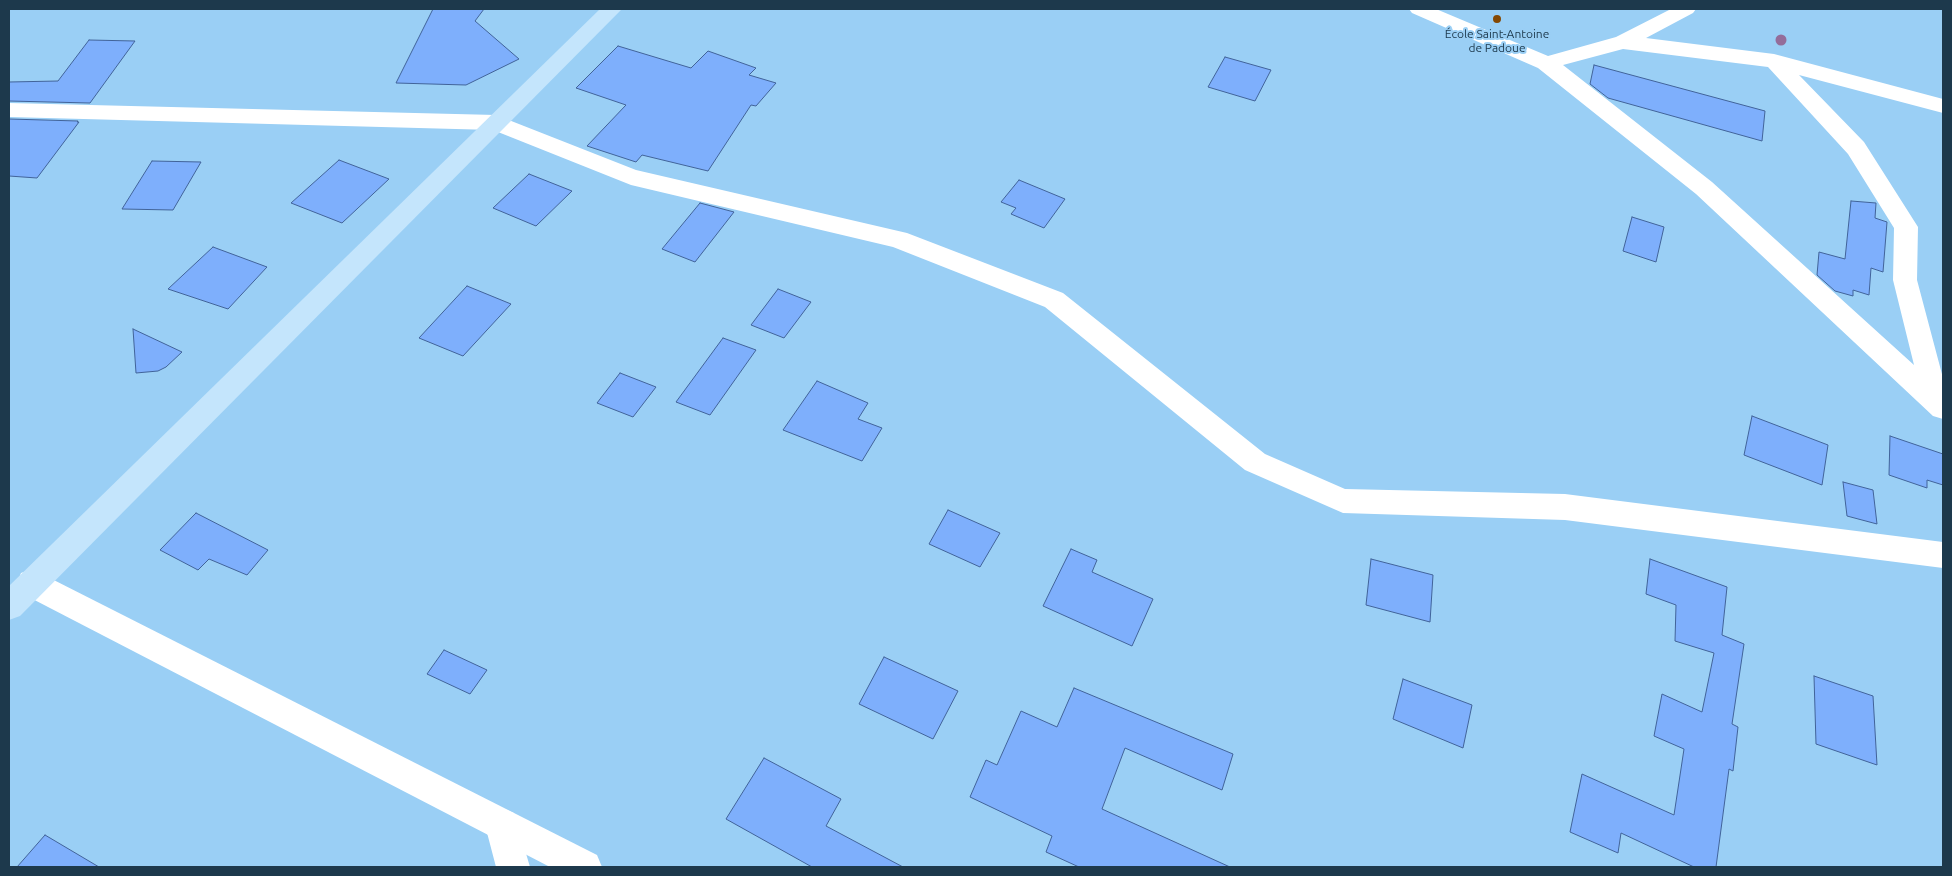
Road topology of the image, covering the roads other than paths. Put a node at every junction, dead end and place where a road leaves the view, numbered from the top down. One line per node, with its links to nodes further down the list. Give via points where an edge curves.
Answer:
1 (612, 9): 9 (main road)
2 (1419, 9): 6 (street)
3 (1686, 9): 4 (street)
4 (1623, 42): 5 (street); 6 (street)
5 (1774, 61): 7 (street); 10 (street, via 1856,148 1906,227 1905,280)
6 (1546, 63): 10 (street, via 1704,188)
7 (1943, 106)
8 (9, 110): 9 (street)
9 (496, 123): 11 (street, via 631,176 898,238 1054,300 1255,462 1343,501 1565,507); 12 (main road)
10 (1940, 405)
11 (1943, 555)
12 (32, 583): 13 (main road); 14 (street)
13 (9, 606)
14 (502, 824): 15 (street); 16 (street)
15 (513, 867)
16 (585, 867)

